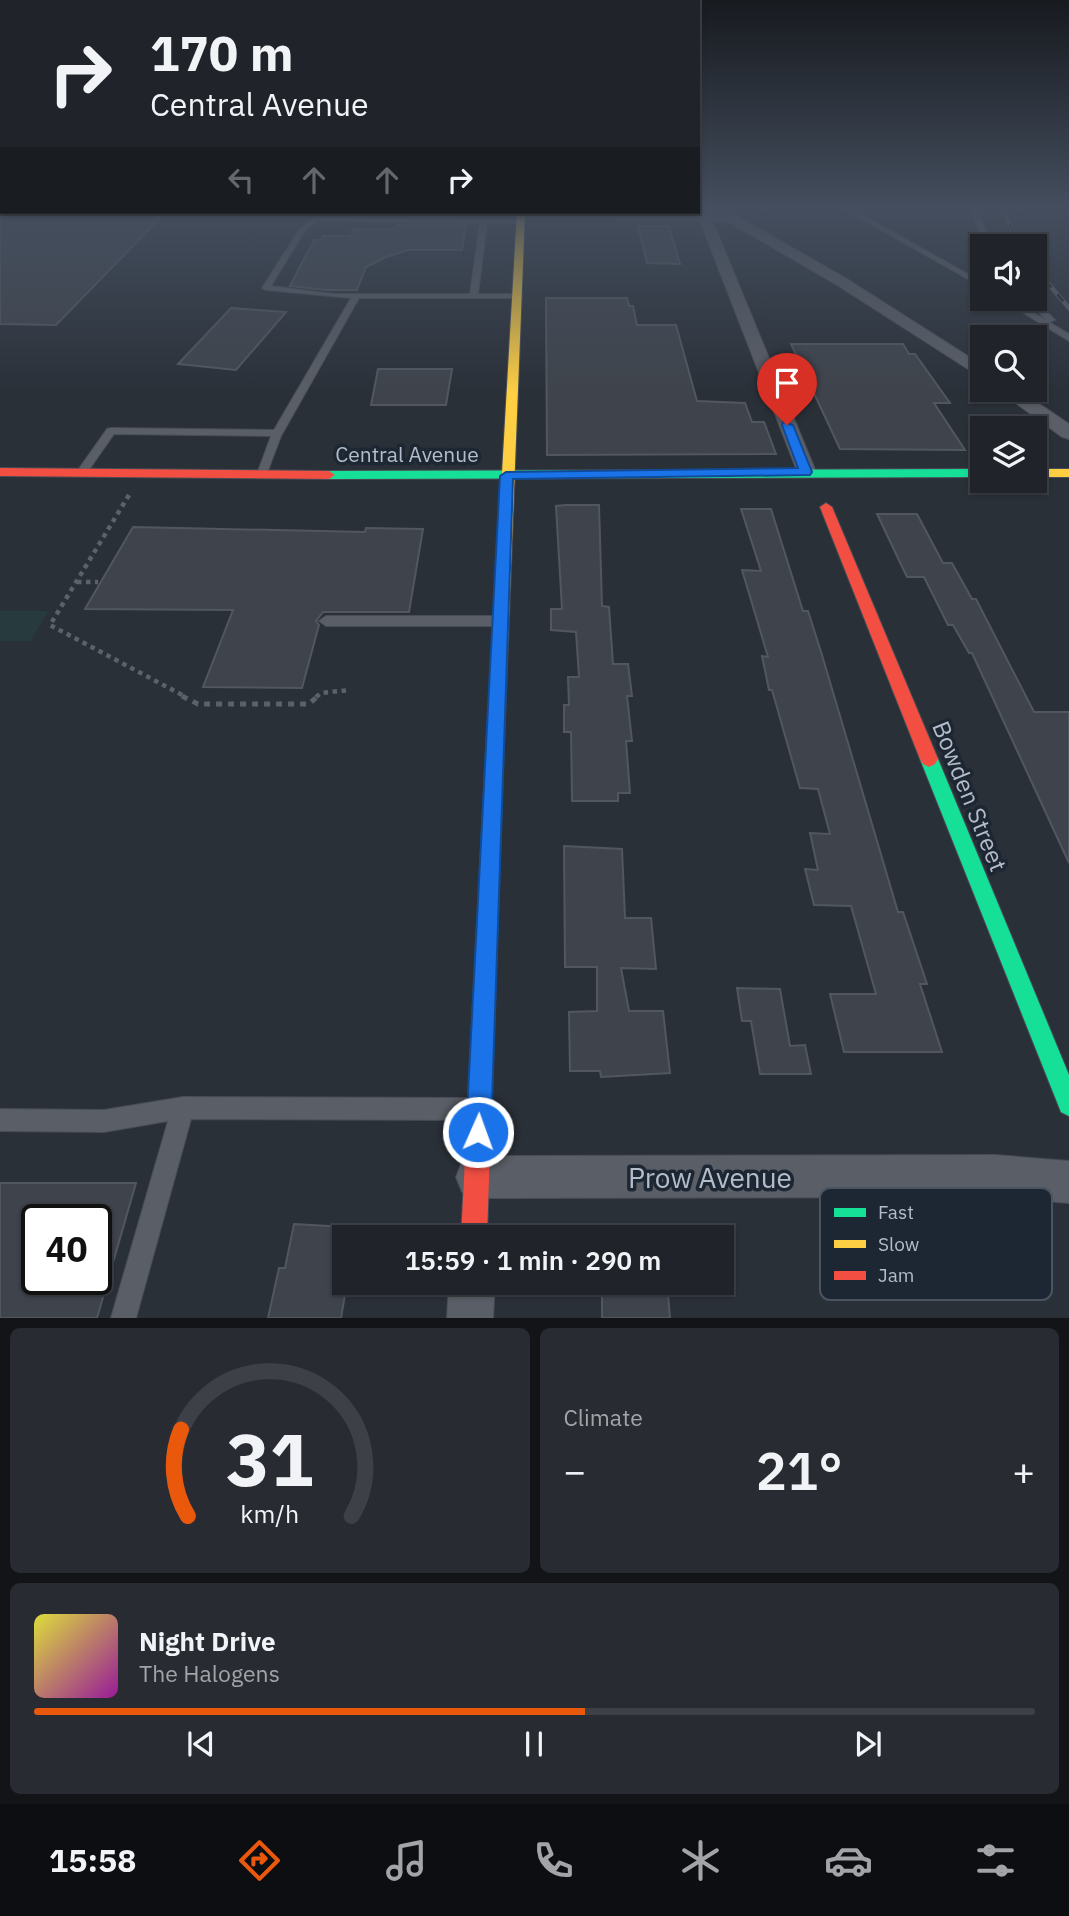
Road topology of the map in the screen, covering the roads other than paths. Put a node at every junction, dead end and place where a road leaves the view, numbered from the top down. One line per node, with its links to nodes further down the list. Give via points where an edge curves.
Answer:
1 (277, 270): 8 (lane, via 266,288)
2 (478, 270): 9 (lane)
3 (518, 270): 10 (street)
4 (731, 270): 20 (street)
5 (820, 270): 14 (street)
6 (954, 270): 7 (lane)
7 (970, 278)
8 (356, 296): 9 (lane); 16 (lane)
9 (474, 296): 10 (lane)
10 (516, 296): 25 (street)
11 (1025, 311): 13 (lane)
12 (1042, 311): 13 (lane)
13 (1069, 337)
14 (970, 365)
15 (1024, 402): 17 (street)
16 (278, 433): 19 (lane, via 111,431); 24 (lane)
17 (1069, 433)
18 (0, 472): 19 (street, Central Avenue)
19 (82, 472): 24 (street, Central Avenue)
20 (806, 472): 21 (street, Central Avenue); 25 (street, Central Avenue)
21 (970, 472)
22 (1047, 473): 23 (street)
23 (1069, 473)
24 (262, 474): 25 (street, Central Avenue)
25 (506, 476): 28 (street)
26 (826, 507): 29 (street, Bowden Street)
27 (326, 621): 28 (lane)
28 (500, 621): 31 (street)
29 (1069, 1104)
30 (183, 1108): 31 (lane); 32 (lane, via 104,1121); 37 (lane)
31 (479, 1110): 33 (street)
32 (0, 1120)
33 (477, 1177): 34 (street, Prow Avenue, via 995,1176); 35 (street)
34 (1069, 1182)
35 (475, 1225)
36 (471, 1295): 38 (street)
37 (124, 1318)
38 (470, 1318)

